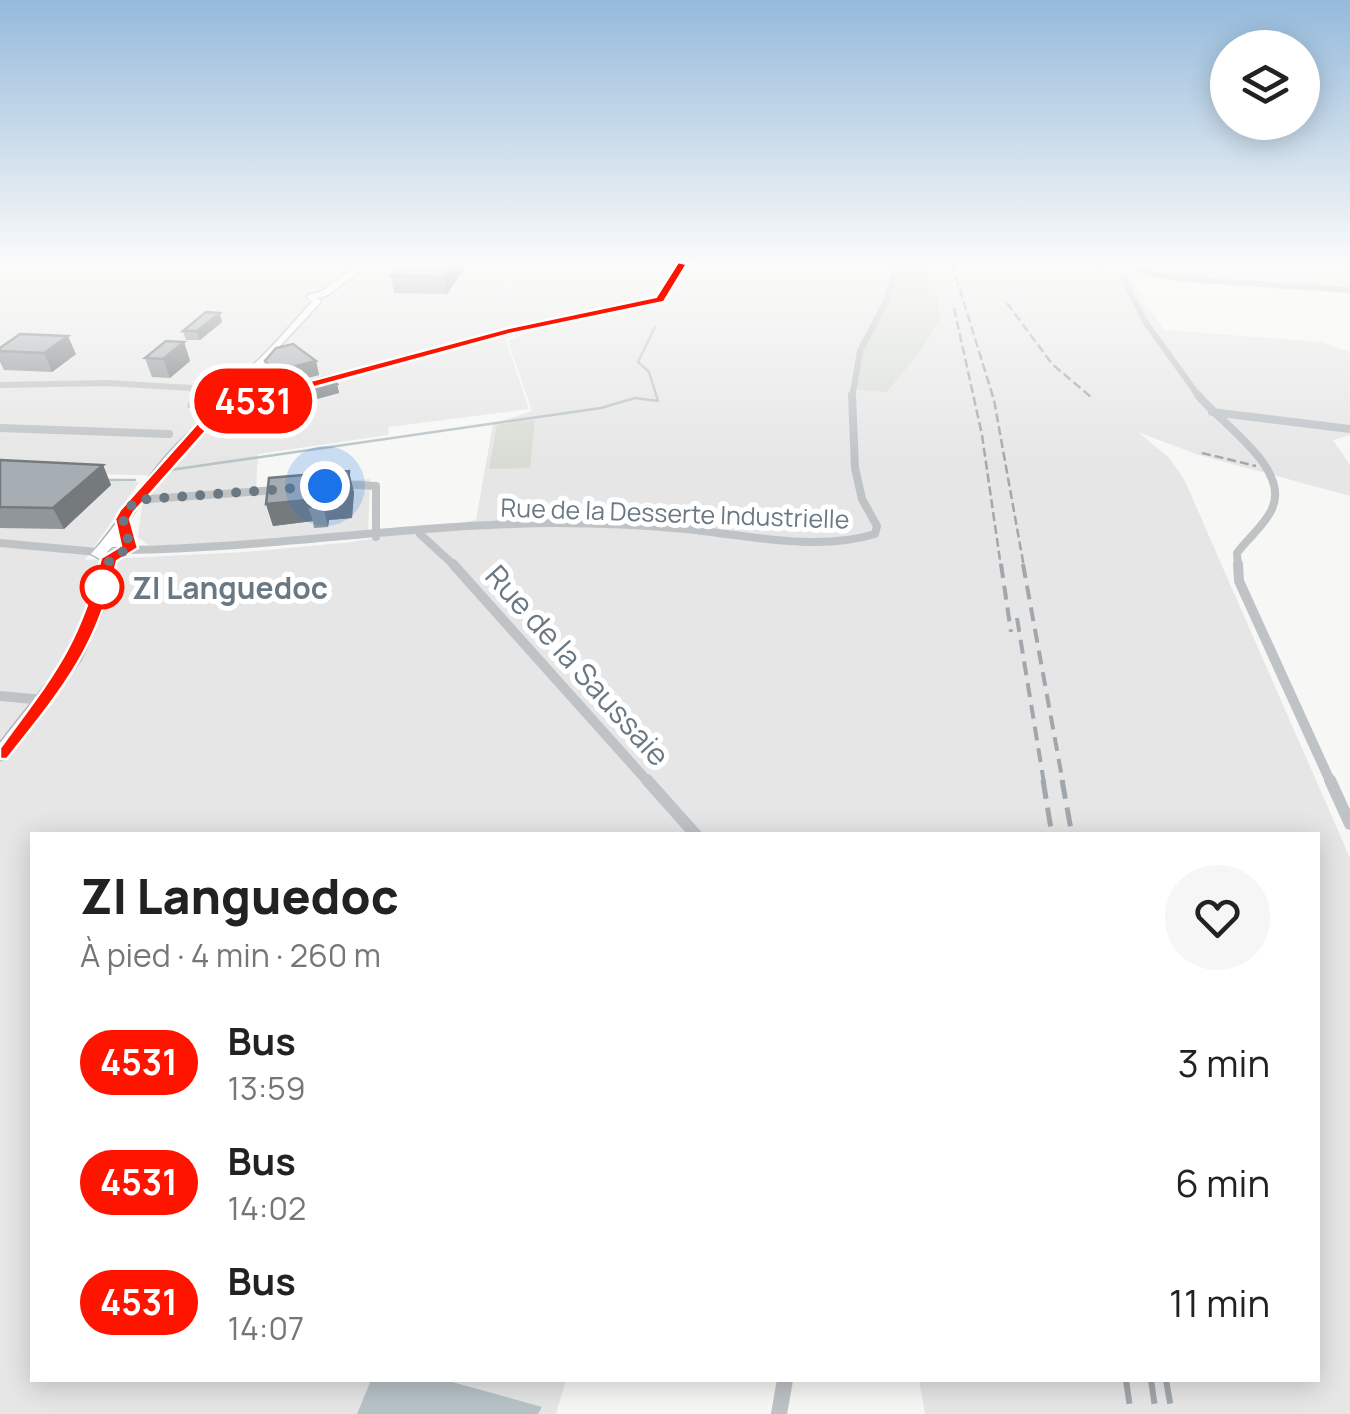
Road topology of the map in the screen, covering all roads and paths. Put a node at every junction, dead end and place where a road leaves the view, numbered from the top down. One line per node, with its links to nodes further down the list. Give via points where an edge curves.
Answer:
1 (296, 330): 6 (street)
2 (513, 330): 6 (street, via 284,391)
3 (871, 330): 18 (street, Rue de la Desserte Industrielle, via 851,384 853,450 860,494 877,526 872,537 848,541 538,523)
4 (1155, 330): 9 (street)
5 (0, 388): 7 (street, via 122,383); 8 (street, via 130,388)
6 (251, 388): 7 (street); 10 (street, via 225,411)
7 (209, 390): 8 (street)
8 (194, 398): 10 (street)
9 (1212, 412): 12 (street); 26 (street, via 1259,457 1274,482 1268,518 1237,553 1239,581)
10 (206, 416): 16 (street)
11 (0, 428): 13 (street)
12 (1350, 429)
13 (168, 434)
14 (319, 486): 19 (street, via 376,486)
15 (281, 490): 16 (street)
16 (135, 500): 17 (street)
17 (123, 519): 21 (street); 22 (street)
18 (420, 533): 19 (street, Rue de la Desserte Industrielle); 27 (street, Rue de la Saussaie)
19 (376, 537): 21 (street, Rue de la Desserte Industrielle, via 200,552)
20 (0, 544): 22 (street)
21 (128, 547): 22 (street)
22 (105, 551): 24 (street, via 98,606)
23 (0, 696): 24 (street)
24 (44, 700): 25 (street)
25 (0, 754)
26 (1350, 824)
27 (693, 832)
28 (786, 1382): 29 (street)
29 (779, 1414)

